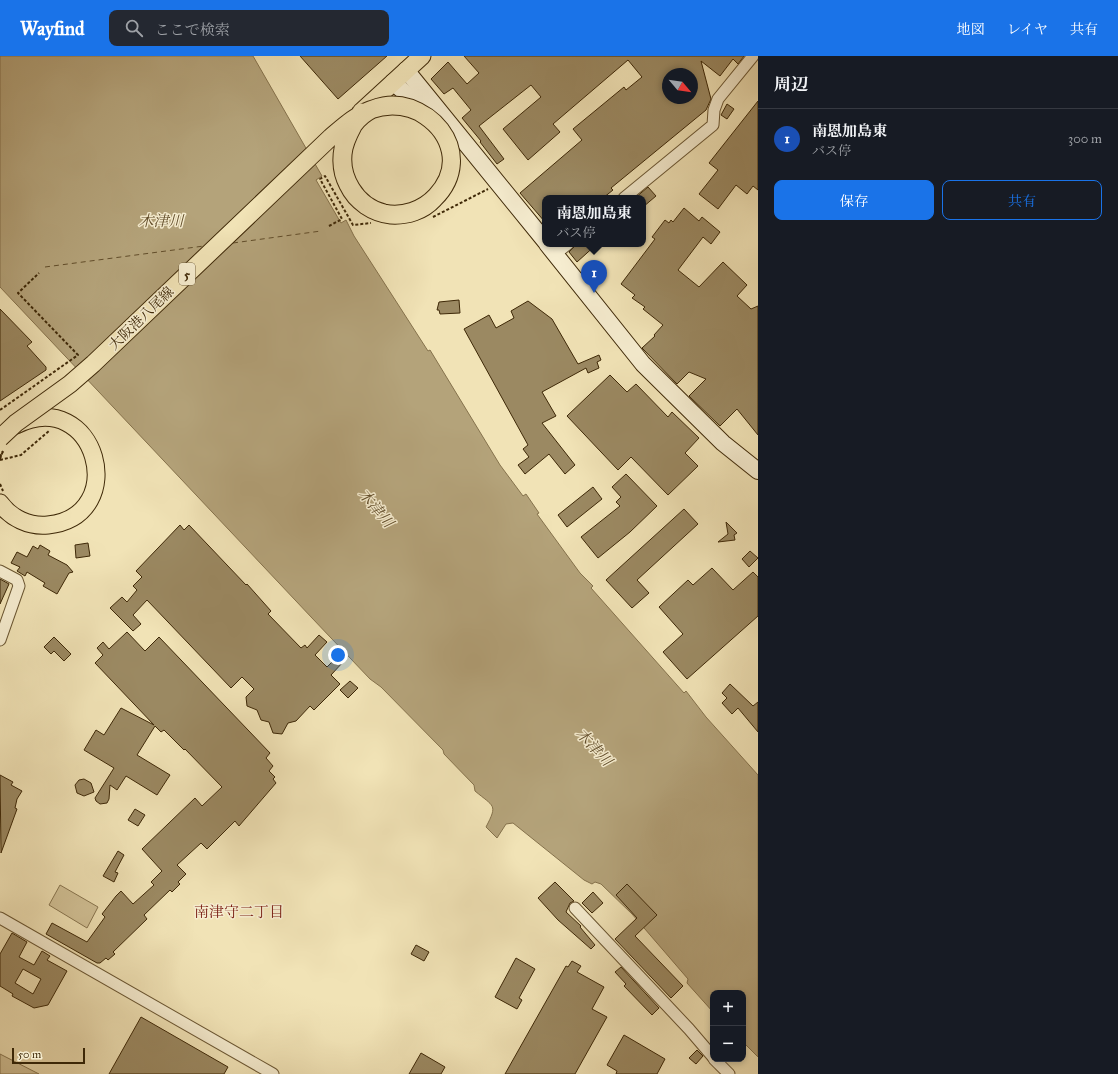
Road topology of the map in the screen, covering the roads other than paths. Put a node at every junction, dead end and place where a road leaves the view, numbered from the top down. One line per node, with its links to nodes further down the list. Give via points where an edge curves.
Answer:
1 (422, 56): 3 (main road, 大阪港八尾線 / 5)
2 (753, 56): 6 (street, via 718,99 713,125)
3 (406, 70): 4 (main road, 大阪港八尾線 / 5); 5 (street)
4 (393, 82): 5 (street); 9 (main road, 大阪港八尾線 / 5, bridge, via 361,112 358,118 351,129 343,163 345,175 352,190 367,206 394,214 411,212 422,208 432,200 442,189 447,179 450,164 445,137 439,127 428,116 417,110 399,106 386,107 371,110 354,125 351,129 345,142 342,152 344,175 348,186 362,203 371,209 382,213 394,215 417,211 433,201 445,185 451,164 449,145 442,130 431,118 421,112 413,108 403,106 392,106 381,107 368,110 362,114 356,118 349,122 331,137 76,379)
5 (475, 155): 7 (street)
6 (628, 195)
7 (542, 237)
8 (551, 250): 10 (street, via 643,364 723,443)
9 (2, 436): 11 (main road, 大阪港八尾線 / 5, bridge, via 23,421 39,418 58,419 73,426 86,437 96,456 98,470 96,487 86,505 73,517 61,523 48,526 30,525 10,515)
10 (758, 471)
11 (2, 499)
12 (0, 571): 13 (street, via 17,580 19,586)
13 (0, 640)
14 (575, 908): 16 (street)
15 (0, 918): 18 (street)
16 (710, 1053)
17 (718, 1062): 19 (street)
18 (273, 1074)
19 (729, 1074)

